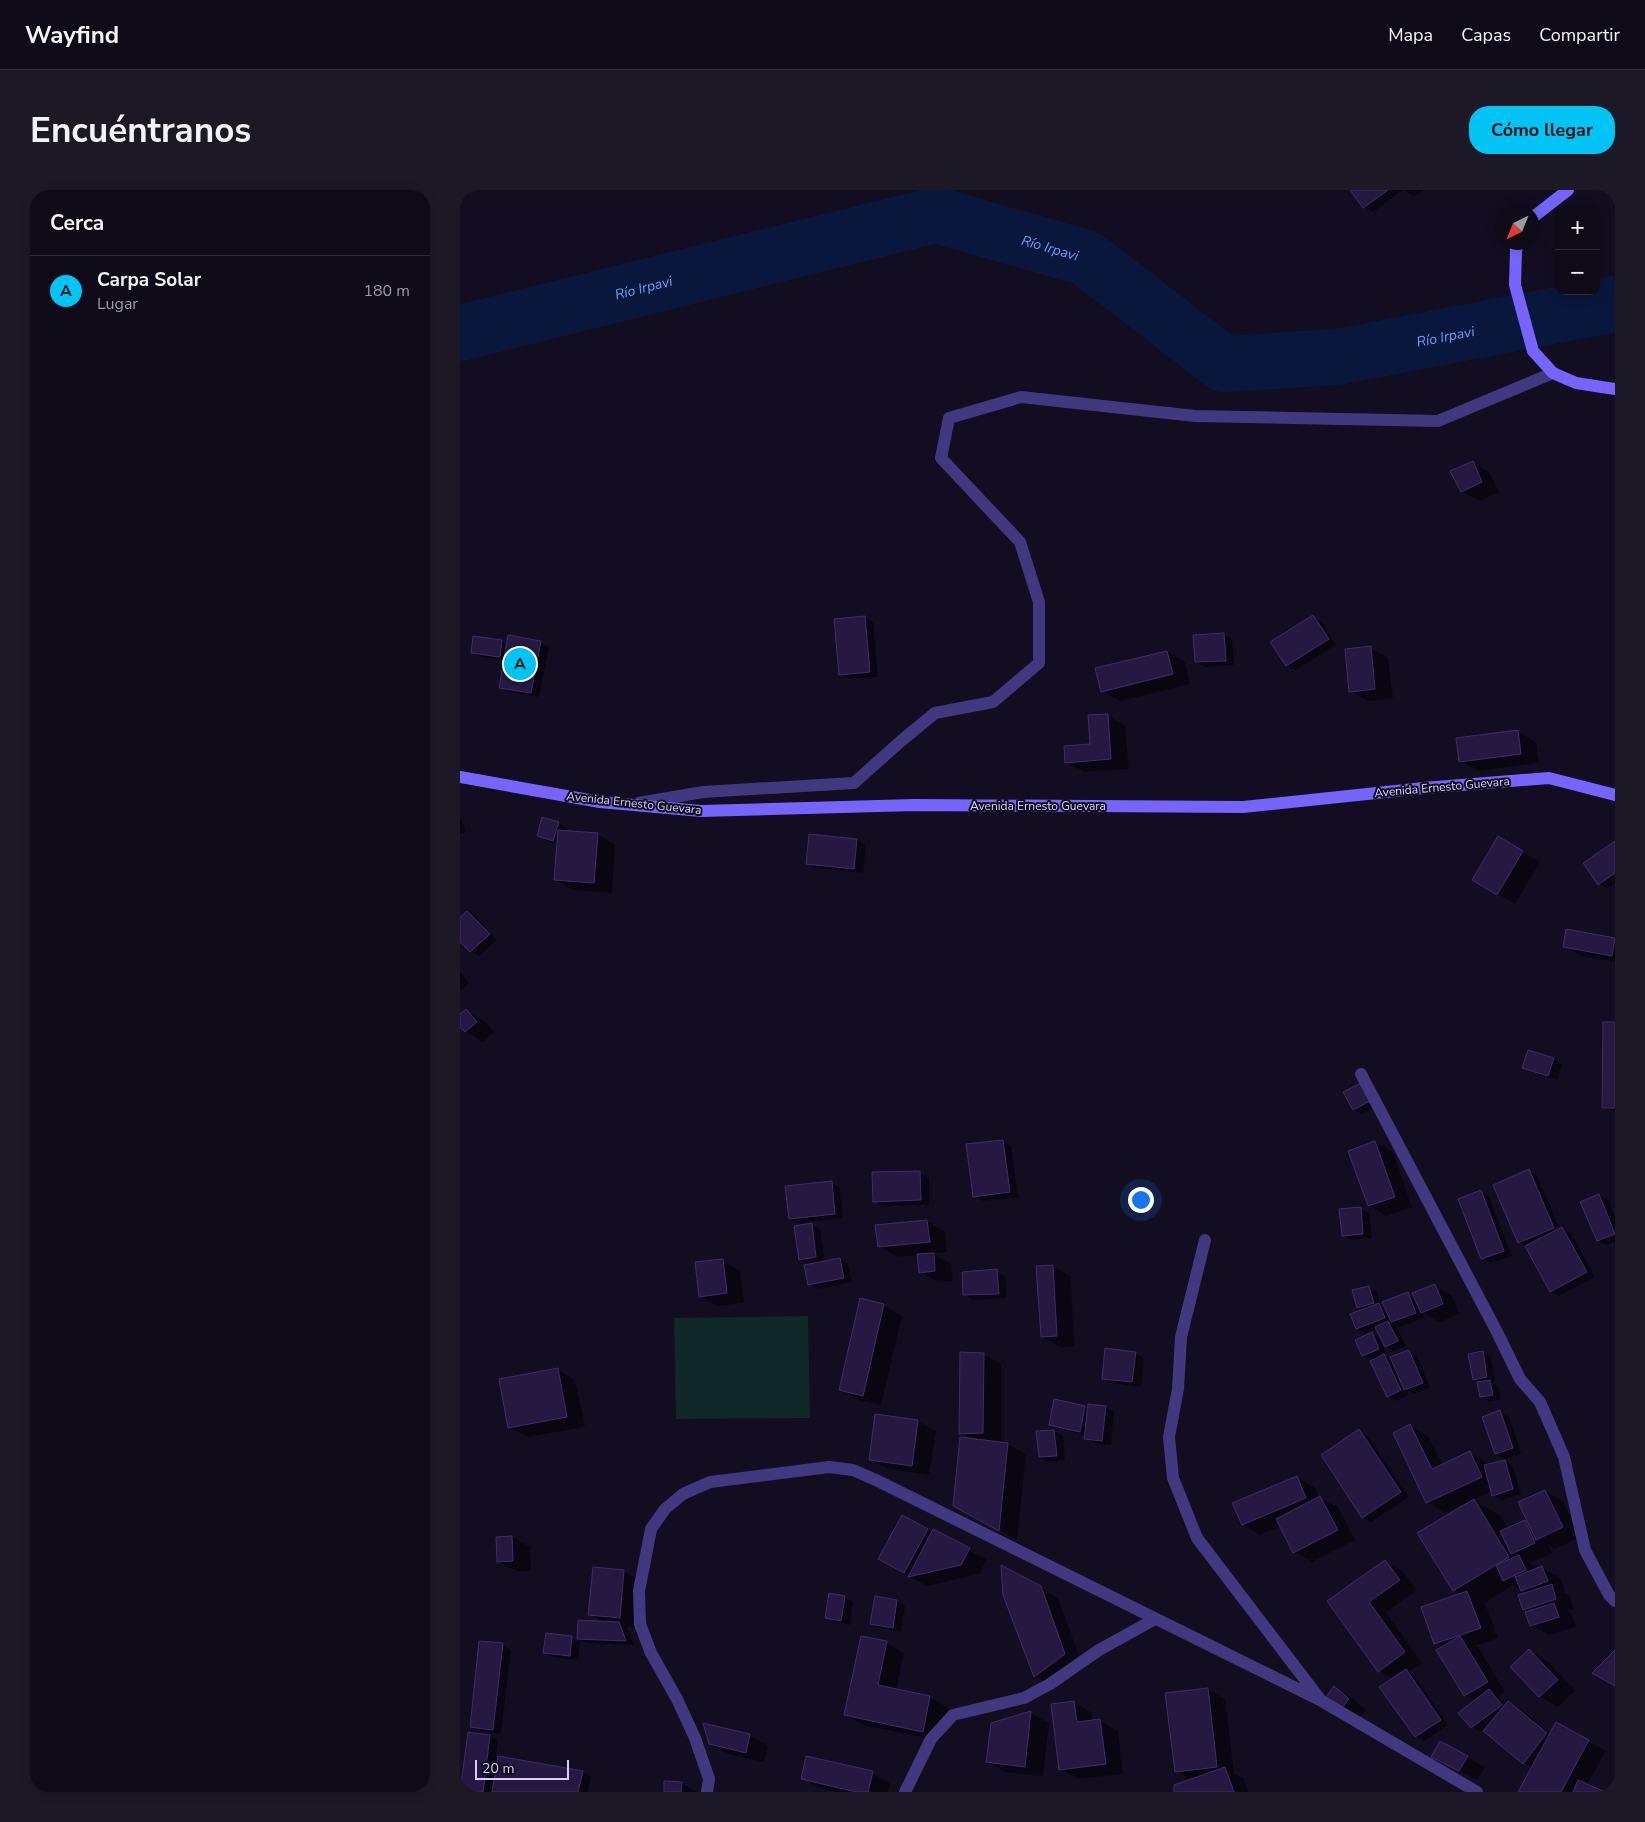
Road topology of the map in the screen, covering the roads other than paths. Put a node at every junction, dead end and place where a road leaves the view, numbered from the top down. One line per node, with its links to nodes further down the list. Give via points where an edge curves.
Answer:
1 (1568, 190): 2 (main road)
2 (1540, 212)
3 (1516, 250): 4 (main road, via 1516,285 1533,351)
4 (1553, 373): 5 (main road, via 1576,382); 8 (street, via 1438,421 1194,416 1021,398 949,418 941,458 1020,542 1040,602 1039,663 994,702 935,713 854,783 703,792)
5 (1615, 389)
6 (460, 777): 8 (main road, Avenida Ernesto Guevara, via 600,802)
7 (1615, 795): 8 (main road, Avenida Ernesto Guevara, via 1549,778 1244,807 914,805 701,811)
8 (632, 804)
9 (1361, 1074): 11 (street, via 1520,1378 1540,1402 1564,1457 1585,1550)
10 (1205, 1240): 13 (street, via 1181,1337 1178,1389 1169,1436 1173,1478 1198,1538)
11 (1615, 1601)
12 (1156, 1619): 13 (street); 14 (street, via 853,1470 829,1467 710,1482 683,1494 665,1509 651,1529 639,1591 640,1624 651,1653 695,1738 710,1779); 15 (street, via 1099,1650 1024,1698 953,1716 931,1739)
13 (1320, 1700): 16 (street)
14 (707, 1792)
15 (905, 1792)
16 (1477, 1792)

